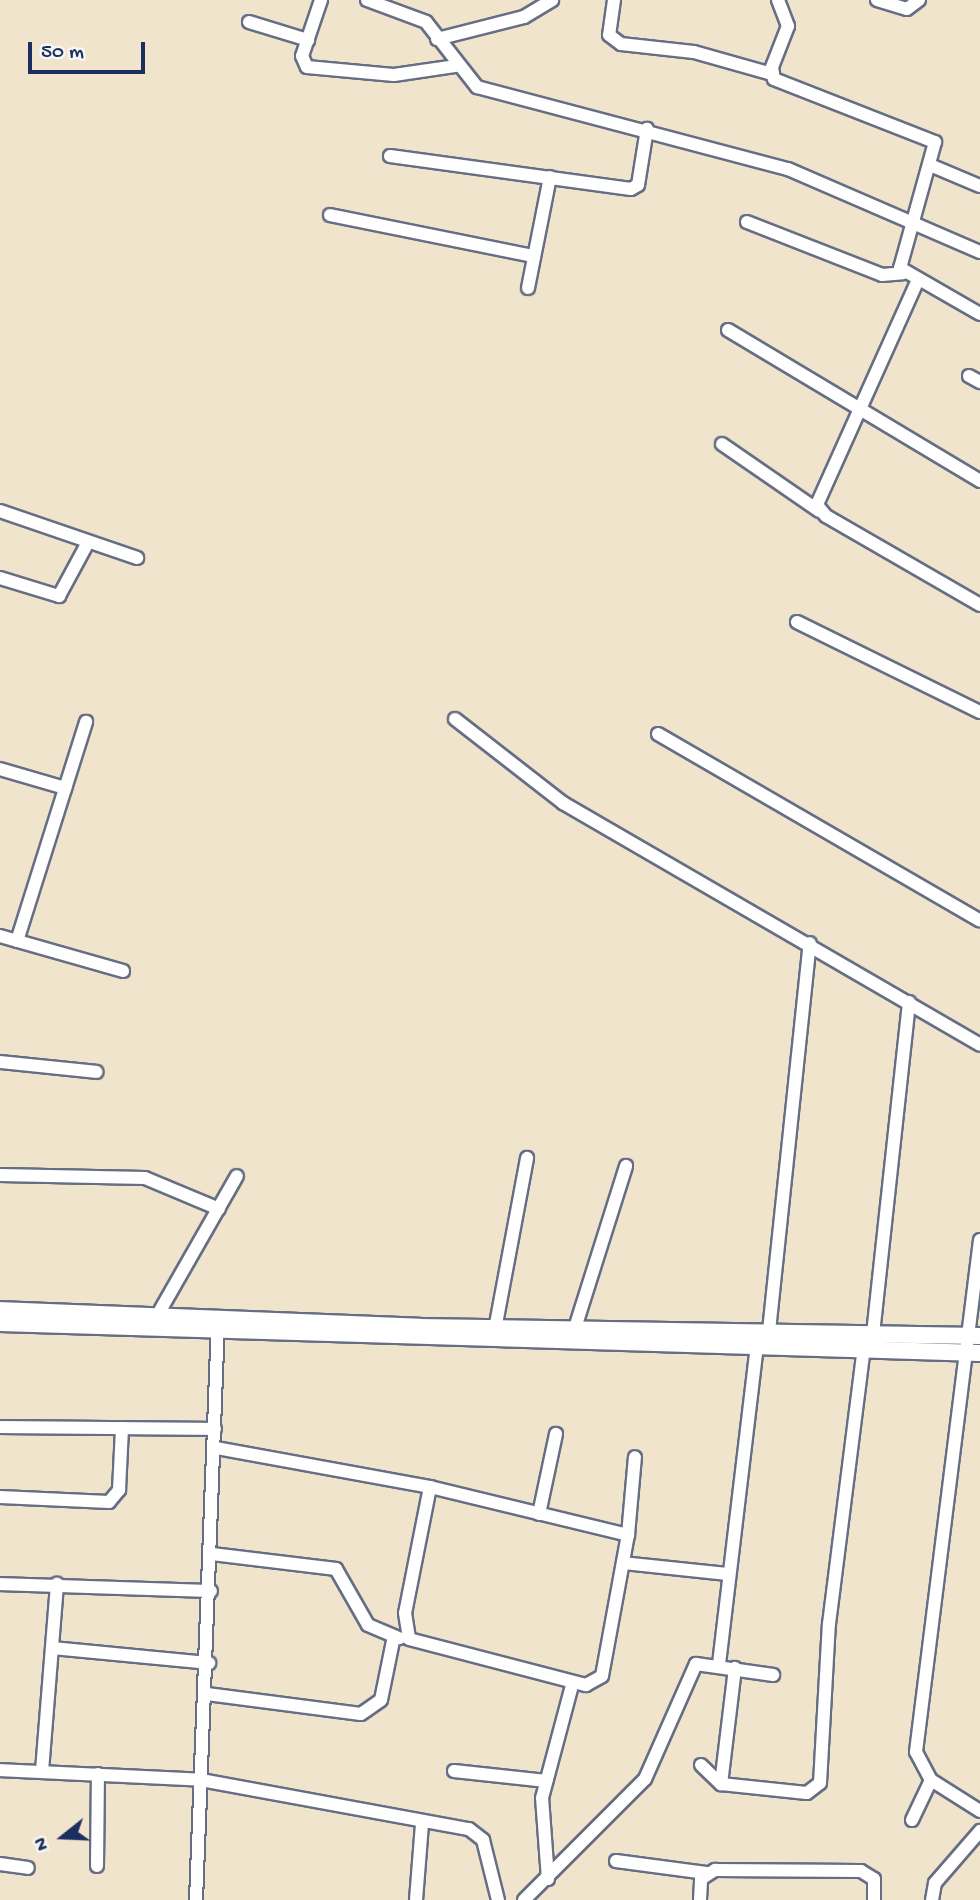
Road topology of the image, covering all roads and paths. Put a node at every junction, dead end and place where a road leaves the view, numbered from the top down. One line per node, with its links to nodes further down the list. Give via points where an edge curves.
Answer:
1 (321, 0): 10 (street)
2 (368, 0): 9 (street, via 426,22)
3 (552, 0): 9 (street, via 524,17)
4 (614, 0): 12 (street, via 609,35 621,44 694,52)
5 (778, 0): 12 (street, via 788,26)
6 (877, 0): 7 (street, via 907,9)
7 (919, 0)
8 (249, 22): 10 (street)
9 (438, 39): 11 (street)
10 (308, 40): 11 (street, via 302,56 307,67 377,75)
11 (456, 66): 13 (street, via 477,87 498,96)
12 (772, 74): 15 (street, via 927,135 935,142)
13 (647, 129): 16 (street, via 638,185 631,189); 19 (street, via 788,169)
14 (390, 156): 16 (street)
15 (930, 164): 17 (street); 19 (street)
16 (550, 177): 22 (street)
17 (980, 186)
18 (330, 215): 22 (street)
19 (912, 219): 21 (street); 23 (street)
20 (747, 222): 23 (street, via 883,275)
21 (980, 252)
22 (534, 256): 25 (street)
23 (903, 274): 24 (street)
24 (916, 282): 26 (street); 28 (street)
25 (528, 288)
26 (980, 314)
27 (728, 330): 28 (street)
28 (863, 411): 30 (street); 32 (street)
29 (722, 444): 32 (street)
30 (980, 481)
31 (0, 511): 33 (street)
32 (819, 511): 36 (street)
33 (87, 544): 34 (street); 35 (street, via 59,596)
34 (138, 558)
35 (0, 578)
36 (980, 605)
37 (797, 622): 38 (street)
38 (980, 712)
39 (455, 719): 47 (street, via 564,803)
40 (86, 722): 43 (street)
41 (658, 734): 44 (street)
42 (0, 769): 43 (street)
43 (65, 788): 46 (street)
44 (980, 921)
45 (0, 936): 46 (street)
46 (17, 940): 48 (street)
47 (810, 943): 49 (street); 65 (street)
48 (124, 971)
49 (909, 1002): 50 (street); 67 (street)
50 (980, 1045)
51 (0, 1062): 52 (street)
52 (96, 1072)
53 (527, 1158): 62 (street)
54 (626, 1166): 64 (street)
55 (0, 1175): 57 (street, via 145,1178)
56 (237, 1175): 57 (street)
57 (219, 1209): 60 (street)
58 (980, 1240): 66 (street)
59 (0, 1310): 60 (street)
60 (156, 1316): 63 (street)
61 (0, 1323): 63 (street)
62 (496, 1324): 63 (street); 64 (street)
63 (218, 1327): 68 (street); 72 (street)
64 (575, 1328): 65 (street)
65 (769, 1331): 67 (street); 68 (street)
66 (973, 1336): 67 (street); 69 (street)
67 (869, 1341): 68 (street); 69 (street); 103 (street, via 829,1624 820,1783 807,1793)
68 (757, 1345): 82 (street)
69 (972, 1353): 101 (street, via 916,1735 921,1768)
70 (0, 1427): 71 (street)
71 (122, 1428): 72 (street); 77 (street, via 119,1490 109,1502)
72 (215, 1429): 74 (street)
73 (556, 1434): 78 (street)
74 (216, 1448): 76 (street); 80 (street)
75 (635, 1457): 79 (street)
76 (429, 1487): 78 (street); 87 (street, via 405,1614)
77 (0, 1497)
78 (539, 1514): 79 (street)
79 (628, 1535): 81 (street)
80 (212, 1554): 85 (street); 86 (street, via 336,1569 368,1625)
81 (623, 1563): 82 (street); 93 (street, via 602,1676 596,1683)
82 (728, 1574): 90 (street)
83 (0, 1584): 84 (street)
84 (57, 1584): 85 (street); 88 (street)
85 (211, 1591): 89 (street)
86 (394, 1636): 87 (street); 94 (street, via 381,1700 361,1714)
87 (409, 1639): 93 (street)
88 (53, 1648): 89 (street); 97 (street)
89 (209, 1663): 94 (street)
90 (719, 1664): 91 (street); 113 (street, via 705,1661 690,1671 645,1779)
91 (735, 1668): 92 (street); 103 (street)
92 (774, 1675)
93 (572, 1685): 102 (street)
94 (207, 1694): 100 (street)
95 (701, 1765): 103 (street)
96 (0, 1770): 97 (street)
97 (42, 1771): 99 (street)
98 (454, 1771): 102 (street)
99 (97, 1774): 100 (street); 110 (street)
100 (201, 1780): 106 (street); 114 (street)
101 (931, 1780): 104 (street); 105 (street)
102 (546, 1781): 113 (street, via 541,1815)
103 (721, 1784)
104 (980, 1811)
105 (912, 1820)
106 (422, 1824): 115 (street); 116 (street, via 469,1829 483,1840)
107 (980, 1831): 120 (street, via 935,1883)
108 (616, 1861): 112 (street)
109 (0, 1864): 111 (street)
110 (97, 1866)
111 (28, 1868)
112 (706, 1873): 118 (street); 119 (street, via 861,1871 874,1879)
113 (548, 1879): 117 (street)
114 (196, 1900)
115 (416, 1900)
116 (498, 1900)
117 (524, 1900)
118 (700, 1900)
119 (874, 1900)
120 (932, 1900)

